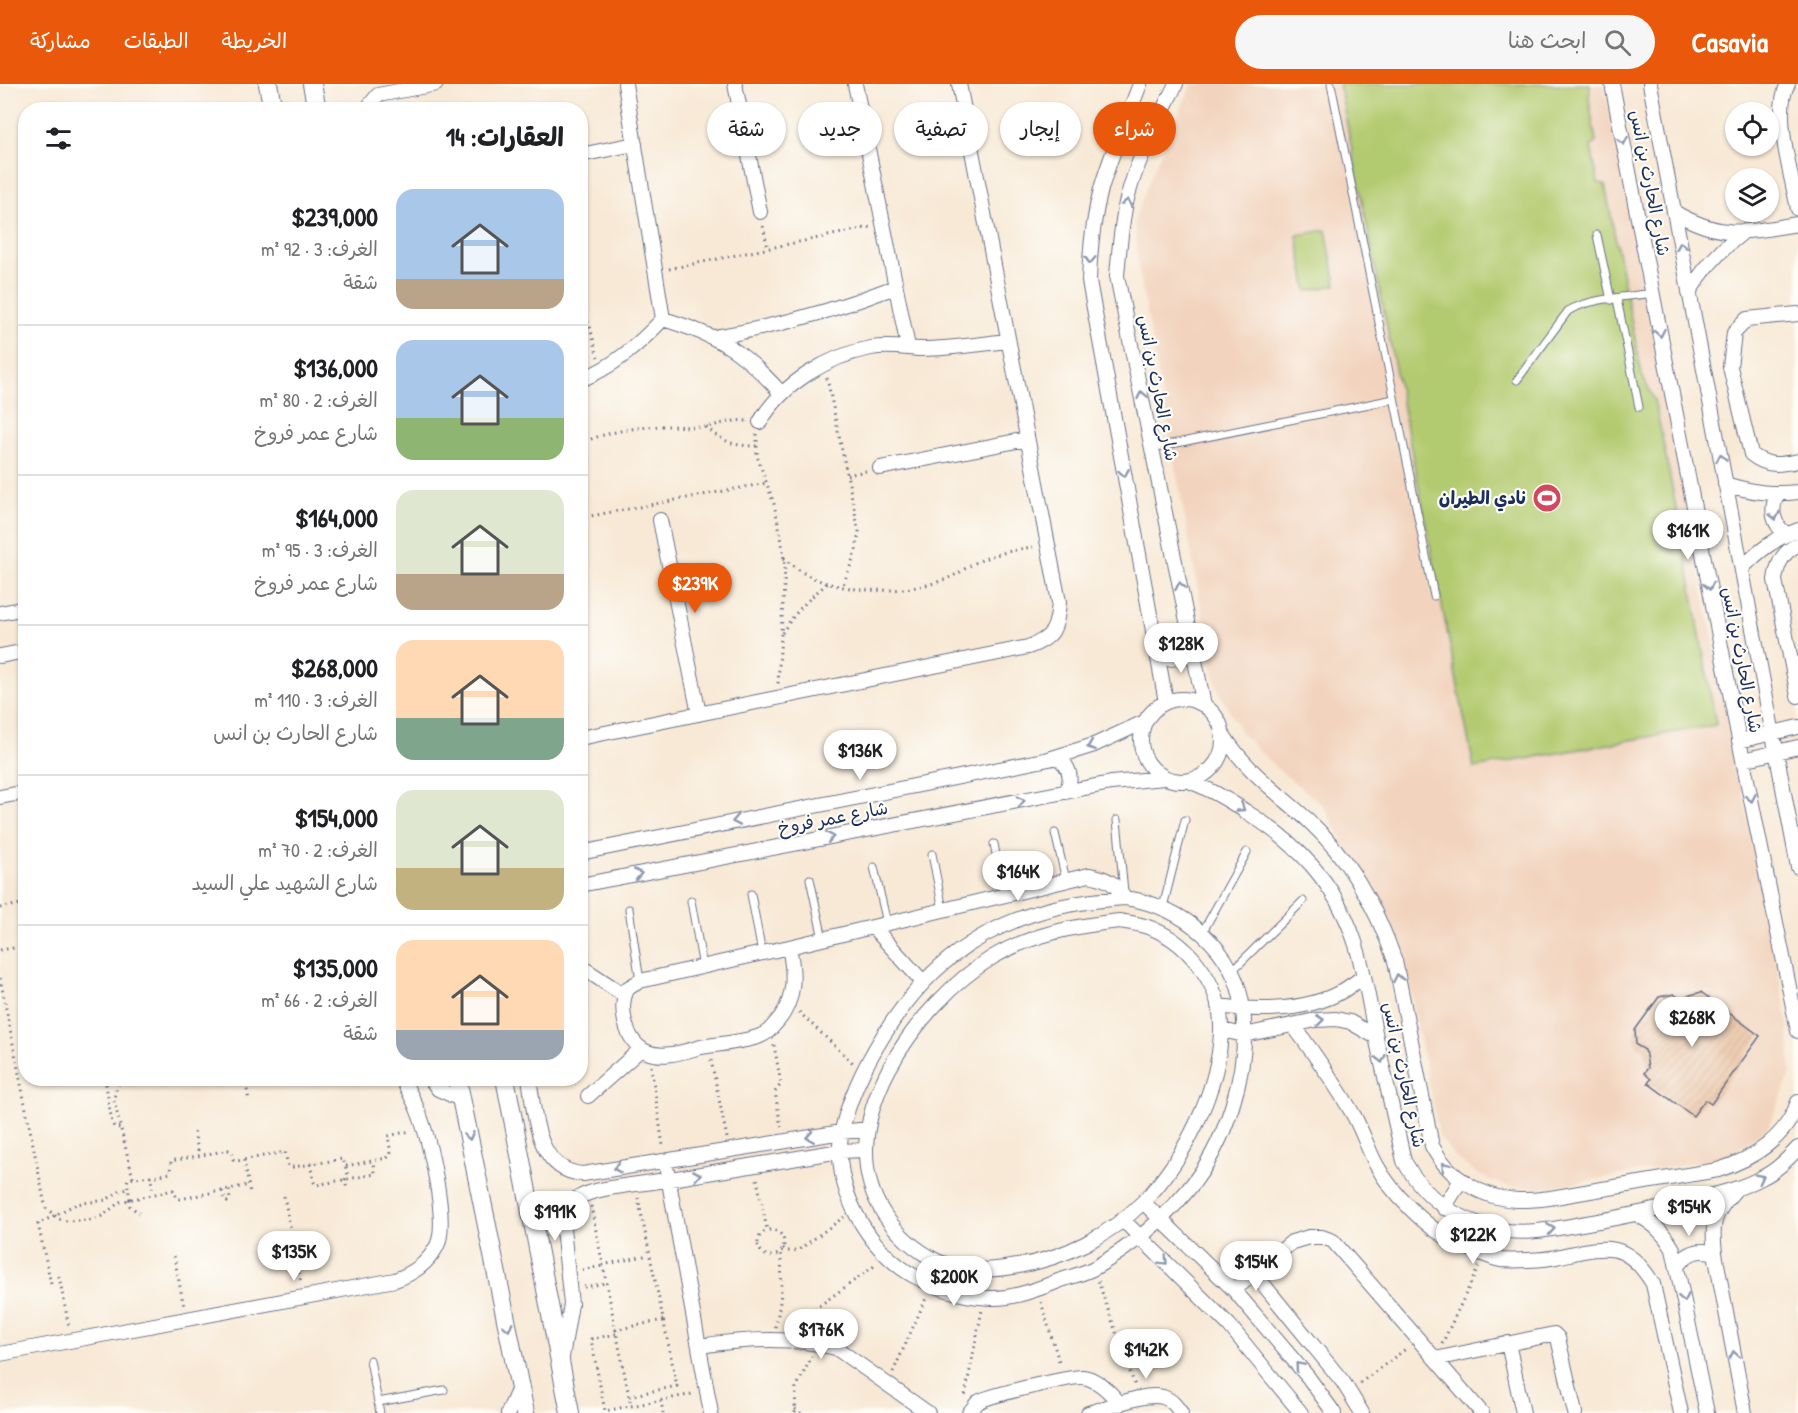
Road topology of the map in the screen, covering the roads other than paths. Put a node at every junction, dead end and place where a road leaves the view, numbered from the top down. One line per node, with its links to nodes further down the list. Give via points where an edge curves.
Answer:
1 (268, 84): 16 (main road)
2 (312, 84): 17 (main road)
3 (436, 84): 18 (street, via 378,96)
4 (625, 84): 19 (street)
5 (735, 84): 22 (street)
6 (855, 84): 27 (street)
7 (959, 84): 34 (street)
8 (1140, 84): 59 (street, one-way to 59, via 1101,190 1090,250 1089,281)
9 (1162, 84): 15 (street)
10 (1176, 84): 15 (street, شارع الحارث بن انس)
11 (1331, 84): 39 (lane)
12 (1612, 84): 29 (street, شارع الحارث بن انس, one-way to 29)
13 (1650, 84): 23 (street, شارع الحارث بن انس)
14 (1788, 84): 21 (street, via 1781,114)
15 (1169, 99): 43 (street, شارع الحارث بن انس, one-way to 15, via 1117,276 1126,202)
16 (271, 102)
17 (315, 102)
18 (373, 102)
19 (635, 144): 20 (street); 32 (street)
20 (588, 153)
21 (1798, 209)
22 (760, 212)
23 (1674, 212): 25 (street, via 1711,229); 28 (street, شارع الحارث بن انس, one-way to 23)
24 (1798, 224): 25 (street)
25 (1743, 233): 28 (street, via 1721,249)
26 (1597, 235): 30 (lane)
27 (895, 287): 33 (street, via 807,318); 35 (street)
28 (1689, 292): 46 (street, شارع الحارث بن انس, one-way to 28)
29 (1653, 293): 30 (lane); 69 (street, شارع الحارث بن انس, one-way to 69)
30 (1614, 299): 37 (lane, via 1568,311); 40 (lane)
31 (1798, 314): 44 (street, via 1747,319 1734,333 1730,367 1751,454 1774,465)
32 (663, 319): 33 (street); 36 (street, via 642,340)
33 (715, 338): 38 (street, via 760,370)
34 (1008, 341): 35 (street); 42 (street)
35 (908, 347): 38 (street, via 872,348 847,354 803,377)
36 (588, 377)
37 (1517, 380)
38 (782, 394): 41 (street)
39 (1394, 399): 43 (lane); 53 (lane)
40 (1639, 406)
41 (760, 422)
42 (1027, 439): 45 (street); 63 (street, via 1059,602 1058,620 1051,635 1040,643)
43 (1152, 448): 56 (street, شارع الحارث بن انس, one-way to 43)
44 (1798, 461)
45 (880, 468)
46 (1725, 484): 48 (street); 52 (street, شارع الحارث بن انس)
47 (1798, 492): 48 (street)
48 (1777, 495): 50 (street, one-way to 50, via 1774,519 1780,530)
49 (660, 520): 63 (street)
50 (1792, 532): 52 (street, via 1762,549)
51 (1798, 545): 60 (street, via 1783,556 1775,580)
52 (1742, 568): 67 (street, شارع الحارث بن انس)
53 (1434, 596)
54 (18, 610): 55 (street)
55 (0, 613)
56 (1192, 648): 59 (street, via 1177,659); 62 (street, شارع الحارث بن انس)
57 (18, 653): 58 (street)
58 (0, 656)
59 (1158, 657): 61 (street)
60 (1798, 696)
61 (1166, 702): 62 (street, via 1186,699); 64 (street)
62 (1204, 705): 66 (street, via 1219,722)
63 (699, 714): 68 (street)
64 (1144, 722): 72 (street, شارع عمر فروخ, one-way to 72, via 1094,746); 74 (street, via 1141,748 1145,760)
65 (1798, 727): 67 (street)
66 (1222, 733): 75 (street, via 1221,752 1212,769); 135 (street, شارع الحارث بن انس, one-way to 66, via 1449,1171 1432,1146 1395,961 1371,902 1333,847 1246,766)
67 (1772, 733): 69 (street); 71 (street, شارع الحارث بن انس)
68 (588, 736)
69 (1739, 741): 73 (street, شارع الحارث بن انس)
70 (1798, 747): 71 (street)
71 (1776, 752): 73 (street); 87 (street, شارع الحارث بن انس)
72 (1056, 757): 76 (street, via 1066,764 1070,775); 83 (street, شارع عمر فروخ, one-way to 83)
73 (1743, 760): 116 (street, شارع الحارث بن انس, one-way to 116)
74 (1164, 778): 75 (street); 76 (street, شارع عمر فروخ)
75 (1189, 781): 108 (street, شارع الحارث بن انس, one-way to 108, via 1225,797 1263,822 1309,861 1343,912)
76 (1066, 792): 90 (street, شارع عمر فروخ, one-way to 76)
77 (18, 794): 78 (street)
78 (0, 797)
79 (1117, 820): 93 (lane)
80 (1185, 820): 96 (lane)
81 (1054, 833): 89 (lane)
82 (994, 844): 92 (lane)
83 (588, 851)
84 (1247, 852): 101 (lane)
85 (932, 854): 98 (lane)
86 (874, 867): 99 (lane)
87 (1798, 867)
88 (810, 879): 102 (lane)
89 (1066, 880): 92 (street); 93 (street, via 1089,875 1103,877 1116,885)
90 (588, 883)
91 (751, 894): 104 (lane)
92 (1004, 895): 98 (street)
93 (1125, 898): 96 (street); 110 (street, via 1078,902 1016,920 982,936)
94 (691, 901): 105 (lane)
95 (1303, 902): 107 (lane)
96 (1162, 907): 101 (street, via 1180,915)
97 (629, 909): 109 (lane)
98 (943, 910): 99 (street)
99 (887, 923): 100 (street)
100 (873, 927): 102 (street); 110 (street)
101 (1202, 933): 107 (street)
102 (823, 939): 103 (street)
103 (789, 947): 104 (street); 119 (street, via 794,975 789,1002 785,1012 760,1036 666,1054)
104 (762, 953): 105 (street)
105 (704, 967): 109 (street)
106 (588, 971): 111 (street)
107 (1232, 972): 113 (street)
108 (1364, 976): 113 (street, via 1339,993 1303,1004); 118 (street, شارع الحارث بن انس)
109 (640, 981): 111 (street)
110 (923, 982): 129 (street, via 874,1052)
111 (624, 995): 119 (street, via 626,1024 635,1044)
112 (1218, 1006): 113 (street); 115 (street); 128 (street, via 1198,964 1182,947 1142,925 1119,921 1076,926 1033,938 994,957 958,982 927,1013 901,1048 881,1087)
113 (1243, 1009): 117 (street)
114 (1293, 1025): 117 (street); 118 (street, one-way to 118, via 1336,1019 1350,1022); 172 (street, via 1355,1118 1378,1168 1409,1209 1452,1240 1500,1260 1553,1258 1608,1248 1627,1254 1643,1267 1653,1284)
115 (1222, 1030): 117 (street); 137 (street, via 1214,1078 1198,1123 1174,1165)
116 (1798, 1031)
117 (1244, 1035): 140 (street, via 1240,1077 1229,1117 1188,1190)
118 (1376, 1037): 138 (street, شارع الحارث بن انس, one-way to 138, via 1404,1161 1414,1179)
119 (645, 1051): 125 (street)
120 (406, 1086): 149 (street, via 428,1142 442,1225 438,1244 413,1273 395,1280)
121 (436, 1086): 126 (street)
122 (459, 1086): 126 (main road)
123 (507, 1086): 152 (main road)
124 (531, 1086): 133 (street, one-way to 124, via 583,1174 563,1169 544,1149)
125 (588, 1096)
126 (462, 1100): 153 (main road, one-way to 153)
127 (1798, 1102): 135 (street, شارع الحارث بن انس, via 1784,1128 1770,1143 1755,1155 1718,1170 1518,1200 1497,1196)
128 (868, 1130): 129 (street); 131 (street)
129 (842, 1131): 132 (street); 133 (street, one-way to 133)
130 (1798, 1148): 136 (street, شارع الحارث بن انس, one-way to 130, via 1765,1177)
131 (866, 1150): 132 (street); 141 (street, via 869,1178 878,1205 894,1228 922,1253 966,1270 1000,1269 1066,1253)
132 (840, 1151): 134 (street, one-way to 132); 142 (street, via 844,1182 869,1237 916,1277 975,1297 1006,1297 1094,1269)
133 (665, 1161): 134 (street)
134 (669, 1179): 148 (street); 152 (street, via 588,1193 569,1203 564,1211 571,1290)
135 (1461, 1180): 138 (street)
136 (1735, 1190): 139 (street, شارع الحارث بن انس); 143 (street, via 1720,1206 1712,1229)
137 (1143, 1202): 140 (street); 141 (street)
138 (1444, 1208): 139 (street, شارع الحارث بن انس, one-way to 139, via 1496,1229 1516,1232)
139 (1638, 1215): 144 (street, via 1664,1235)
140 (1161, 1219): 142 (street); 146 (street)
141 (1123, 1220): 142 (street)
142 (1140, 1238): 166 (street, one-way to 166, via 1229,1325)
143 (1715, 1253): 144 (street, via 1698,1251); 174 (street, one-way to 143)
144 (1678, 1265): 173 (street, one-way to 173)
145 (1254, 1273): 146 (street); 150 (street, via 1292,1242 1309,1237 1333,1241); 168 (street)
146 (1234, 1290): 167 (street, one-way to 146)
147 (1508, 1343): 150 (street); 170 (street); 171 (street, via 1556,1335)
148 (700, 1346): 163 (street); 164 (street, via 772,1340 836,1348)
149 (0, 1354)
150 (1435, 1359): 169 (street)
151 (370, 1360): 155 (lane)
152 (560, 1363): 162 (main road)
153 (520, 1386): 160 (street); 161 (main road)
154 (444, 1390): 155 (lane)
155 (378, 1402): 159 (lane)
156 (1120, 1404): 157 (street, via 1110,1391 1082,1377 996,1394); 158 (street); 165 (street, via 1151,1395 1173,1402)
157 (966, 1407)
158 (1094, 1412)
159 (380, 1413)
160 (508, 1413)
161 (525, 1413)
162 (570, 1413)
163 (711, 1413)
164 (928, 1413)
165 (1181, 1413)
166 (1301, 1413)
167 (1334, 1413)
168 (1362, 1413)
169 (1482, 1413)
170 (1523, 1413)
171 (1575, 1413)
172 (1681, 1413)
173 (1707, 1413)
174 (1744, 1413)

